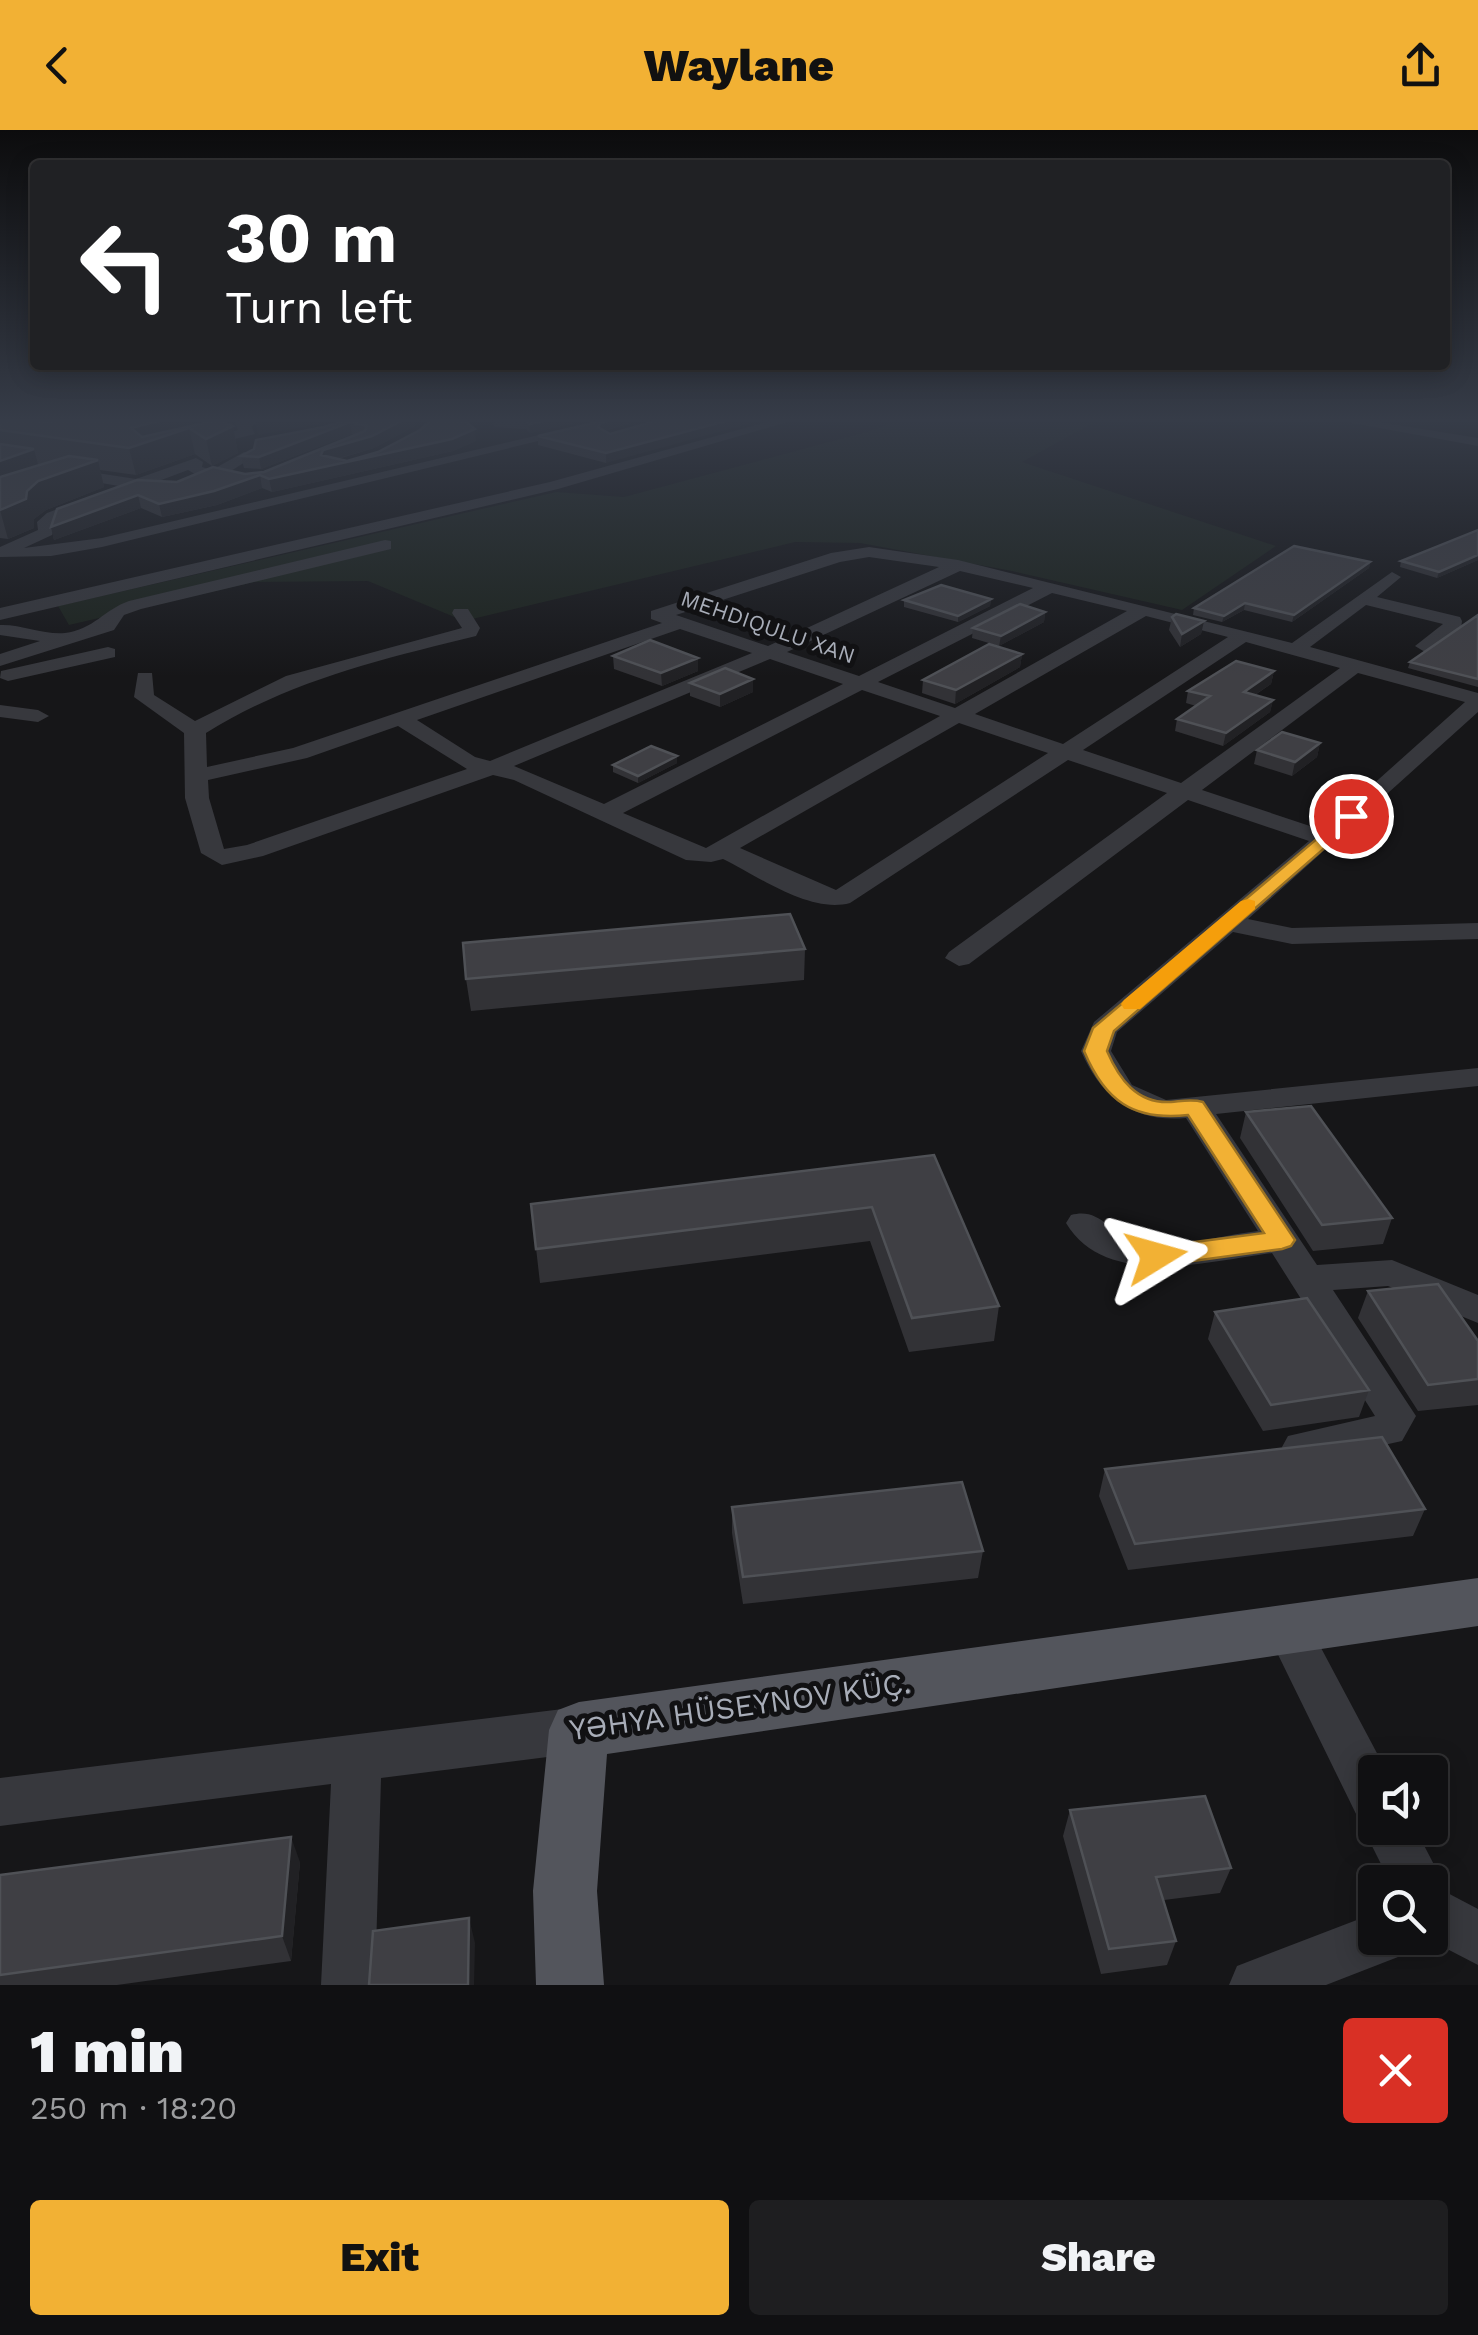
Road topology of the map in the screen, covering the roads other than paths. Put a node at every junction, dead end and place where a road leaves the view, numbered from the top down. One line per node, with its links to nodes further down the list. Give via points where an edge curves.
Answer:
1 (81, 505): 8 (street, via 52,516 46,532)
2 (199, 505): 6 (street)
3 (269, 505): 6 (street)
4 (470, 505): 7 (street)
5 (537, 505): 18 (street, via 134,605 118,611 107,626)
6 (227, 514): 7 (street); 8 (street, via 88,544)
7 (302, 544): 15 (street)
8 (4, 553)
9 (958, 565): 11 (street, MEHDIQULU XAN); 16 (street, MEHDIQULU XAN, via 853,553 658,615); 22 (street)
10 (1392, 577): 12 (street)
11 (1050, 587): 13 (street, MEHDIQULU XAN); 27 (street)
12 (1363, 599): 19 (street, via 1453,622); 20 (street)
13 (1143, 610): 17 (street, MEHDIQULU XAN); 31 (street)
14 (460, 613): 33 (street, via 469,632 273,687)
15 (4, 622): 18 (street)
16 (676, 624): 22 (street, MEHDIQULU XAN); 32 (street)
17 (1244, 635): 20 (street, MEHDIQULU XAN); 34 (street)
18 (65, 639): 23 (street)
19 (1425, 646)
20 (1297, 648): 24 (street, MEHDIQULU XAN)
21 (108, 653): 25 (street)
22 (766, 654): 27 (street, MEHDIQULU XAN); 35 (street)
23 (0, 660)
24 (1356, 664): 28 (street, MEHDIQULU XAN); 37 (street)
25 (0, 674)
26 (145, 677): 33 (street, via 144,697)
27 (859, 684): 31 (street, MEHDIQULU XAN); 38 (street)
28 (1478, 700): 39 (street)
29 (0, 711): 30 (street)
30 (38, 716)
31 (958, 717): 34 (street, MEHDIQULU XAN); 40 (street)
32 (403, 720): 35 (street, via 467,762); 36 (street)
33 (195, 730): 36 (street)
34 (1063, 752): 37 (street, MEHDIQULU XAN); 40 (street, via 841,898 824,897)
35 (491, 768): 36 (street, via 222,858 214,853); 38 (street)
36 (196, 776)
37 (1182, 791): 39 (street, MEHDIQULU XAN); 43 (street)
38 (604, 813): 40 (street, via 694,855)
39 (1326, 838): 41 (street)
40 (724, 850)
41 (1227, 923): 42 (street, via 1292,936); 45 (street, via 1104,1028 1096,1051 1128,1100)
42 (1478, 931)
43 (959, 958)
44 (1478, 1077): 45 (street)
45 (1180, 1108): 47 (street)
46 (1083, 1223): 47 (street, via 1121,1250 1156,1256)
47 (1282, 1240): 48 (street)
48 (1307, 1279): 49 (street, via 1392,1274); 50 (street, via 1396,1416 1388,1430)
49 (1478, 1310)
50 (1269, 1451)
51 (1478, 1602): 52 (main road, YƏHYA HÜSEYNOV KÜÇ.)
52 (1287, 1628): 53 (main road, YƏHYA HÜSEYNOV KÜÇ.); 55 (street)
53 (579, 1730): 54 (street, YƏHYA HÜSEYNOV KÜÇ.); 61 (main road, via 565,1891)
54 (356, 1757): 56 (street, YƏHYA HÜSEYNOV KÜÇ.); 60 (street)
55 (1358, 1768)
56 (0, 1802)
57 (1448, 1922): 58 (street)
58 (1478, 1939)
59 (1358, 1946): 62 (street)
60 (348, 1985)
61 (570, 1985)
62 (1256, 1985)

